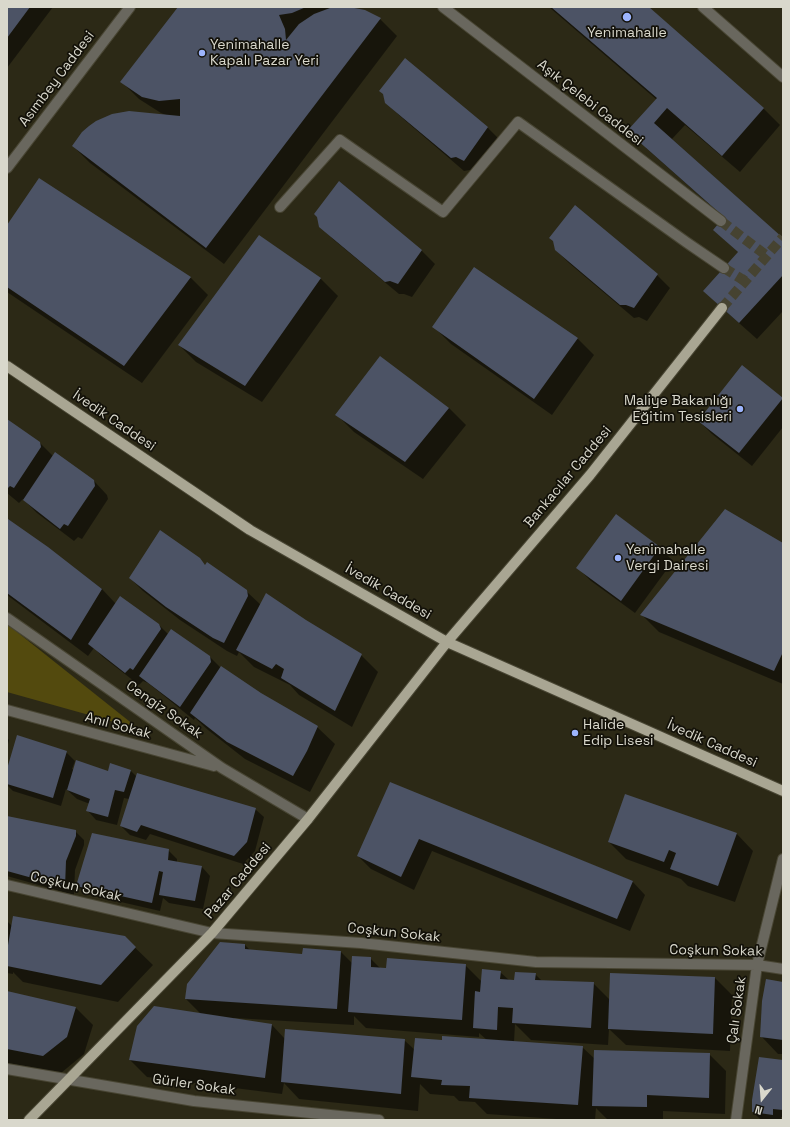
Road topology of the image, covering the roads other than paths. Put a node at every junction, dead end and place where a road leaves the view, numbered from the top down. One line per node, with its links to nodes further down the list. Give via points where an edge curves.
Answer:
1 (130, 7): 5 (street, Asımbey Caddesi)
2 (443, 7): 7 (street, Aşık Çelebi Caddesi)
3 (703, 7): 4 (street)
4 (783, 77)
5 (7, 168)
6 (280, 207): 8 (street, via 340,140 443,212 518,122)
7 (720, 221)
8 (724, 268)
9 (722, 308): 12 (main road, Bankacılar Caddesi, via 590,475)
10 (7, 366): 12 (main road, İvedik Caddesi, via 250,530)
11 (7, 618): 14 (street, Cengiz Sokak)
12 (447, 642): 15 (main road, İvedik Caddesi); 16 (main road, Pazar Caddesi)
13 (7, 710): 14 (street, Anıl Sokak)
14 (222, 768): 16 (street, Cengiz Sokak)
15 (783, 791)
16 (308, 819): 19 (main road, Pazar Caddesi)
17 (783, 859): 20 (street, Çalı Sokak)
18 (7, 885): 19 (street, Coşkun Sokak)
19 (212, 933): 20 (street, Coşkun Sokak, via 361,943 536,962); 23 (main road, Pazar Caddesi)
20 (757, 965): 21 (street, Coşkun Sokak); 26 (street, Çalı Sokak)
21 (783, 968)
22 (7, 1069): 23 (street, Gürler Sokak)
23 (69, 1080): 24 (main road, Pazar Caddesi); 25 (street, Gürler Sokak, via 194,1101)
24 (29, 1120)
25 (379, 1120)
26 (736, 1120)

